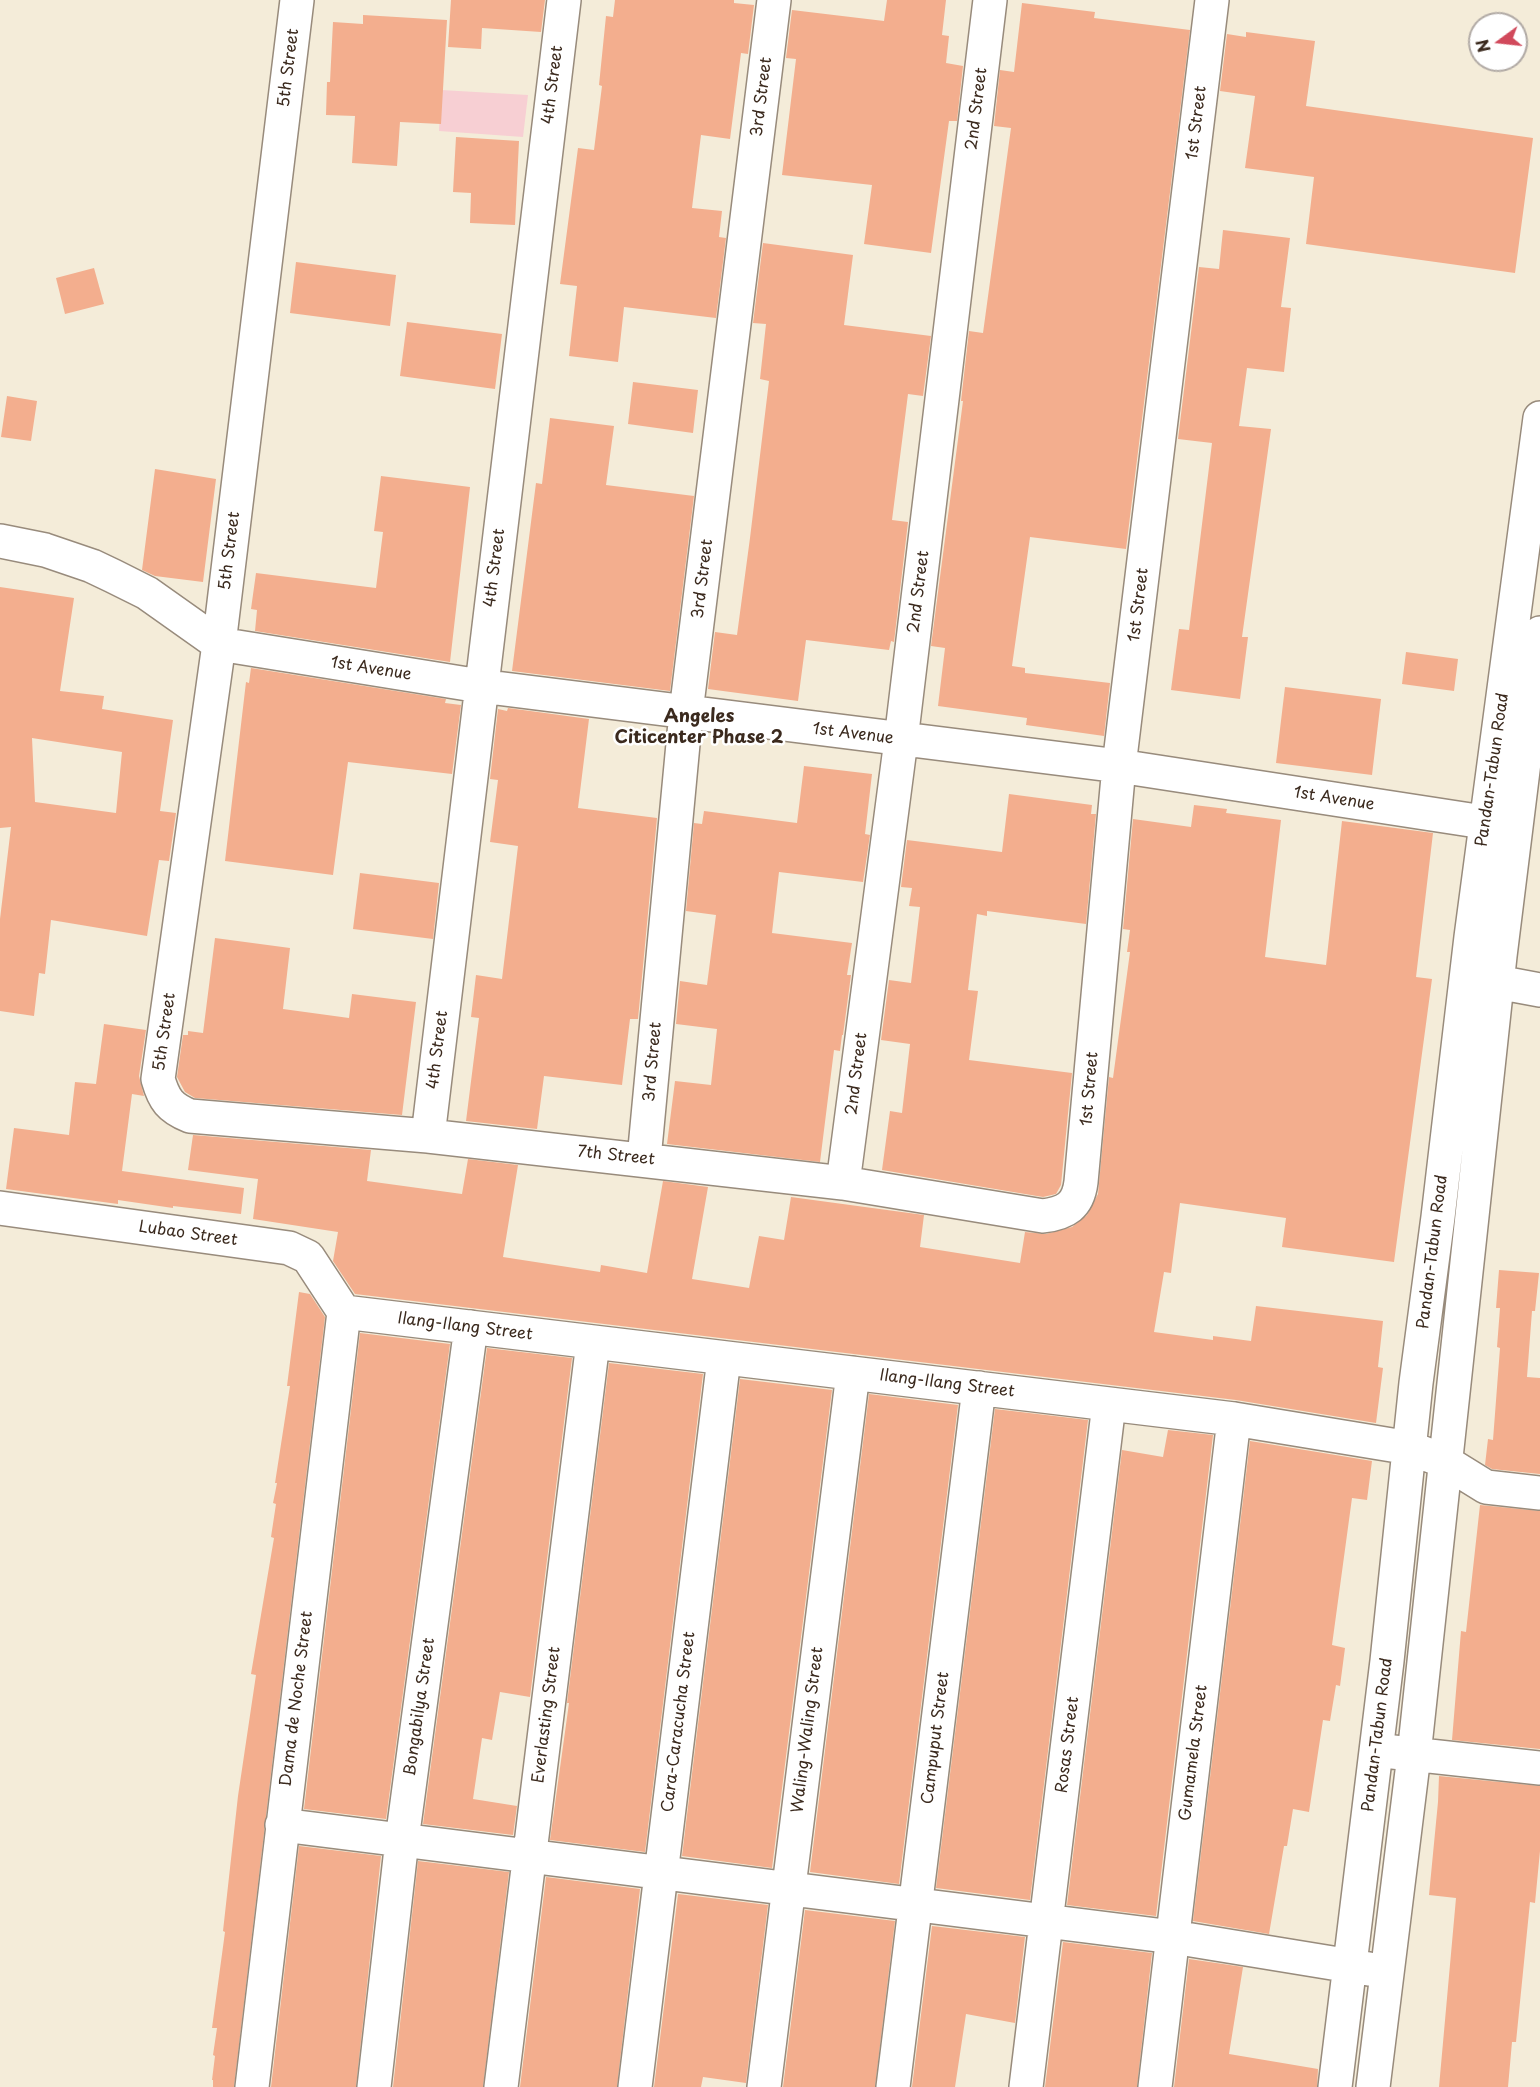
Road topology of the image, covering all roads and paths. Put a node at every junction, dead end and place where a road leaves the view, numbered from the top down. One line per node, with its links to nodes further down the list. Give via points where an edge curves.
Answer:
1 (297, 0): 9 (street, 5th Street)
2 (564, 0): 10 (street, 4th Street)
3 (774, 0): 11 (street, 3rd Street)
4 (990, 0): 12 (street, 2nd Street)
5 (1212, 0): 13 (street, 1st Street)
6 (1540, 418): 14 (street, Pandan-Tabun Road)
7 (0, 541): 9 (street, 1st Avenue, via 45,549 92,566 147,593)
8 (1540, 633): 14 (street, Pandan-Tabun Road)
9 (219, 644): 10 (street, 1st Avenue); 17 (street, 5th Street, via 159,1079)
10 (480, 686): 11 (street, 1st Avenue); 18 (street, 4th Street)
11 (686, 712): 12 (street, 1st Avenue); 19 (street, 3rd Street)
12 (901, 740): 13 (street, 1st Avenue); 20 (street, 2nd Street)
13 (1119, 766): 14 (street, 1st Avenue); 22 (street, 1st Street, via 1081,1182 1079,1197)
14 (1501, 824): 15 (street, Pandan-Tabun Road); 31 (street, Pandan-Tabun Road, via 1471,937)
15 (1497, 982): 16 (street); 32 (street, Pandan-Tabun Road)
16 (1540, 990)
17 (166, 1099): 18 (street, 7th Street, via 175,1110 190,1116)
18 (428, 1136): 19 (street, 7th Street)
19 (644, 1159): 20 (street, 7th Street)
20 (843, 1183): 22 (street, 7th Street, via 1043,1216)
21 (0, 1208): 23 (street, Lubao Street, via 289,1248 308,1257)
22 (1068, 1208)
23 (344, 1312): 24 (street, Ilang-Ilang Street); 37 (street, Dama de Noche Street)
24 (471, 1328): 25 (street, Ilang-Ilang Street); 38 (street, Bongabilya Street)
25 (593, 1342): 26 (street, Ilang-Ilang Street); 39 (street, Everlasting Street)
26 (724, 1358): 27 (street, Ilang-Ilang Street); 40 (street, Cara-Caracucha Street)
27 (853, 1373): 28 (street, Ilang-Ilang Street); 41 (street, Waling-Waling Street)
28 (979, 1388): 29 (street, Ilang-Ilang Street); 42 (street, Campuput Street)
29 (1109, 1404): 30 (street, Ilang-Ilang Street); 43 (street, Rosas Street)
30 (1234, 1419): 31 (street, Ilang-Ilang Street); 44 (street, Gumamela Street)
31 (1410, 1448): 32 (street, Ilang-Ilang Street); 34 (street, Pandan-Tabun Road)
32 (1444, 1461): 33 (street, Ilang-Ilang Street, via 1486,1487); 35 (street, Pandan-Tabun Road)
33 (1540, 1493)
34 (1376, 1750): 35 (street); 45 (street, Pandan-Tabun Road)
35 (1414, 1755): 36 (street); 46 (street, Pandan-Tabun Road)
36 (1540, 1768)
37 (282, 1825): 38 (street); 47 (street, Dama de Noche Street)
38 (402, 1840): 39 (street); 48 (street, Bongabilya Street)
39 (530, 1856): 40 (street); 49 (street, Everlasting Street)
40 (661, 1872): 41 (street); 50 (street, Cara-Caracucha Street)
41 (789, 1888): 42 (street); 51 (street, Waling-Waling Street)
42 (916, 1905): 43 (street); 52 (street, Campuput Street)
43 (1046, 1921): 44 (street); 53 (street, Rosas Street)
44 (1173, 1937): 45 (street); 54 (street, Gumamela Street)
45 (1348, 1966): 46 (street); 55 (street, Pandan-Tabun Road)
46 (1386, 1972): 56 (street, Pandan-Tabun Road)
47 (252, 2087)
48 (374, 2087)
49 (501, 2087)
50 (635, 2087)
51 (764, 2087)
52 (893, 2087)
53 (1026, 2087)
54 (1155, 2087)
55 (1335, 2087)
56 (1373, 2087)

